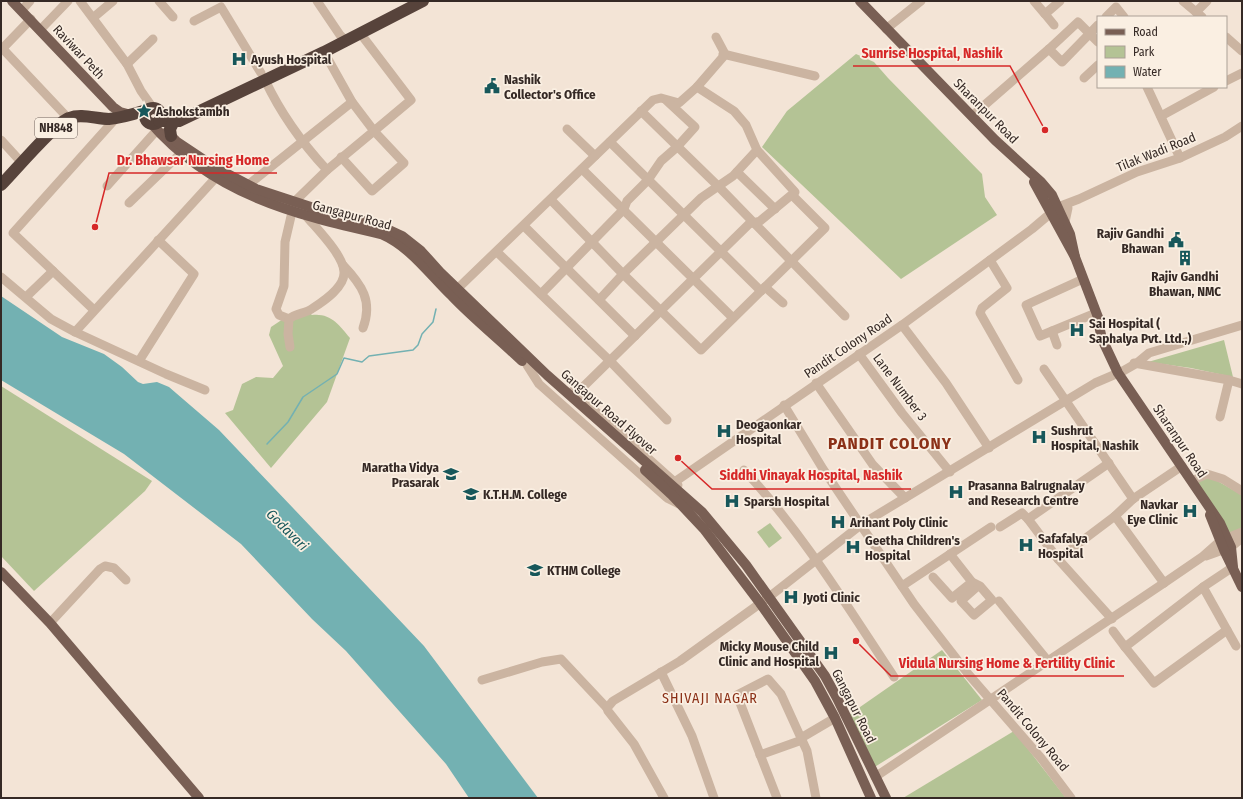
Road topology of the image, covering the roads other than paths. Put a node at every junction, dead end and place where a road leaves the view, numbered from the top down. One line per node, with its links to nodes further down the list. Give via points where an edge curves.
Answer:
1 (12, 1): 16 (main road, Raviwar Peth)
2 (30, 1): 16 (street)
3 (80, 1): 21 (street)
4 (113, 1): 21 (street)
5 (159, 1): 22 (street)
6 (317, 1): 33 (street)
7 (406, 1): 33 (highway, NH848)
8 (423, 1): 29 (highway, NH848)
9 (860, 1): 28 (main road, Sharanpur Road)
10 (921, 1): 28 (street)
11 (1034, 1): 17 (street)
12 (1060, 1): 17 (street)
13 (1183, 1): 18 (street)
14 (1206, 1): 18 (street)
15 (62, 3): 27 (street)
16 (22, 10): 23 (main road, Raviwar Peth)
17 (1045, 14): 25 (street)
18 (1199, 14)
19 (1107, 16): 20 (street, via 1116,7)
20 (1123, 16)
21 (94, 17): 41 (street)
22 (173, 17)
23 (31, 19): 27 (main road, Raviwar Peth); 37 (street)
24 (194, 21): 44 (street, via 221,7)
25 (1054, 25)
26 (1097, 26): 30 (street)
27 (41, 29): 54 (main road, Raviwar Peth)
28 (886, 29): 55 (main road, Sharanpur Road)
29 (360, 33): 33 (highway, NH848); 62 (street, via 411,100)
30 (1090, 34): 35 (street); 36 (street, via 1078,22); 36 (street, via 1062,62)
31 (716, 37): 40 (street)
32 (1227, 37): 38 (street)
33 (343, 38): 39 (highway, NH848); 44 (highway, NH848)
34 (153, 39): 41 (street)
35 (1097, 41)
36 (1049, 49): 55 (street)
37 (2, 50): 58 (street)
38 (1242, 51)
39 (324, 52): 44 (highway, NH848); 52 (street)
40 (723, 54): 45 (street); 48 (street)
41 (127, 64): 57 (street)
42 (1097, 66): 46 (street)
43 (1242, 73): 47 (street)
44 (263, 76): 57 (highway, NH848, via 176,114); 59 (highway, NH848); 66 (street, via 281,112)
45 (815, 76)
46 (1084, 78)
47 (1227, 80)
48 (697, 87): 51 (street, via 679,104); 68 (street, via 734,111 746,125)
49 (1147, 88): 56 (street)
50 (1212, 88): 56 (street)
51 (664, 98): 53 (street, via 653,100); 67 (street, via 695,127)
52 (352, 102): 62 (street); 66 (street)
53 (641, 111): 65 (street); 67 (street)
54 (113, 114): 57 (highway, NH848); 58 (highway, NH848); 103 (street, via 13,233)
55 (972, 116): 89 (main road, Sharanpur Road, via 1041,182)
56 (1161, 116): 72 (street)
57 (155, 117): 59 (highway, NH848); 63 (main road, Gangapur Road); 69 (main road, Gangapur Road); 81 (street)
58 (68, 118): 73 (highway, NH848)
59 (174, 122): 63 (highway, via 170,129)
60 (1241, 128): 72 (street, Tilak Wadi Road)
61 (567, 129): 70 (street)
62 (374, 131): 71 (street); 71 (street, via 404,163 372,191)
63 (171, 136): 77 (main road, Gangapur Road)
64 (1, 140): 73 (street)
65 (610, 142): 70 (street); 78 (street)
66 (302, 143): 75 (street); 80 (street)
67 (677, 147): 78 (street, via 661,161); 82 (street)
68 (757, 150): 76 (street); 83 (street, via 795,192)
69 (181, 153): 77 (main road, Gangapur Road); 85 (street)
70 (595, 156): 74 (street)
71 (341, 157): 75 (street)
72 (1180, 158): 89 (street, Tilak Wadi Road, via 1137,172)
73 (22, 163): 79 (highway, NH848)
74 (582, 169): 84 (street); 87 (street)
75 (326, 170): 86 (street)
76 (737, 172): 82 (street); 88 (street)
77 (218, 174): 80 (main road, Gangapur Road); 86 (main road, Gangapur Road, via 236,190); 94 (street)
78 (648, 180): 87 (street, via 627,201); 90 (street)
79 (1, 185)
80 (248, 185): 86 (main road, Gangapur Road)
81 (107, 186)
82 (719, 187): 90 (street, via 701,198); 92 (street)
83 (792, 195): 88 (street); 100 (street, via 825,228)
84 (551, 200): 93 (street); 96 (street)
85 (128, 204)
86 (290, 208): 91 (main road, Gangapur Road); 109 (main road, Gangapur Road, via 388,228 421,251); 119 (street, via 285,242 284,286 276,310 279,315)
87 (624, 209): 95 (street); 96 (street)
88 (775, 209): 92 (street)
89 (1056, 212): 99 (street, Pandit Colony Road); 107 (main road, Sharanpur Road, via 1070,234)
90 (684, 214): 95 (street); 98 (street)
91 (307, 217): 101 (street); 109 (main road, Gangapur Road, via 393,239)
92 (755, 223): 98 (street, via 749,224); 100 (street)
93 (524, 226): 97 (street); 102 (street)
94 (158, 240): 114 (street); 129 (street, via 194,274)
95 (656, 241): 104 (street); 106 (street)
96 (592, 242): 102 (street); 104 (street)
97 (497, 252): 109 (street); 110 (street)
98 (722, 252): 106 (street); 108 (street)
99 (990, 260): 121 (street, Pandit Colony Road); 135 (street, via 1007,288 982,308 980,313)
100 (791, 261): 108 (street); 116 (street)
101 (343, 265): 119 (street, via 345,273 332,292 308,312 294,315); 122 (street, via 357,280 365,294 368,316)
102 (566, 268): 110 (street); 112 (street)
103 (53, 271): 111 (street); 114 (street)
104 (623, 274): 112 (street); 115 (street)
105 (1, 277): 111 (street)
106 (694, 278): 115 (street); 118 (street)
107 (1083, 279): 117 (main road, Sharanpur Road); 123 (street, via 1026,305 1040,336)
108 (763, 289): 113 (street); 118 (street)
109 (454, 292): 131 (main road, Gangapur Road)
110 (541, 294): 130 (street)
111 (26, 297): 124 (street, via 51,319)
112 (599, 300): 125 (street)
113 (783, 304)
114 (94, 310): 124 (street)
115 (661, 310): 118 (street, via 701,350); 125 (street)
116 (845, 316)
117 (1097, 317): 123 (street); 134 (main road, Sharanpur Road, via 1102,339)
118 (733, 318)
119 (289, 319): 127 (street)
120 (1242, 324): 132 (street, via 1149,353)
121 (902, 325): 128 (street, Pandit Colony Road); 145 (street, via 946,383)
122 (363, 328)
123 (1052, 331): 126 (street)
124 (75, 332): 129 (street)
125 (635, 336): 130 (street)
126 (1057, 345)
127 (290, 347)
128 (859, 354): 137 (street, Pandit Colony Road); 149 (street, Lane Number 3)
129 (139, 361): 140 (street)
130 (610, 361): 139 (street); 144 (street)
131 (530, 363): 151 (main road, Gangapur Road Flyover); 151 (street, via 544,366); 155 (street, via 539,384 667,498)
132 (1137, 363): 134 (street); 136 (street)
133 (1044, 369): 141 (street)
134 (1119, 370): 141 (street); 147 (main road, Sharanpur Road)
135 (1018, 380)
136 (1229, 380): 138 (street); 143 (street)
137 (816, 383): 142 (street, Pandit Colony Road); 153 (street, via 873,465)
138 (1242, 384)
139 (584, 386)
140 (205, 390)
141 (1067, 402): 145 (street); 146 (street)
142 (784, 405): 151 (street, Pandit Colony Road); 158 (street, Pandit Colony Road, via 823,469)
143 (1220, 417)
144 (667, 420)
145 (989, 448): 149 (street)
146 (1109, 463): 154 (street); 157 (street)
147 (1182, 466): 150 (main road, Sharanpur Road); 154 (street)
148 (744, 470): 162 (street)
149 (950, 472): 153 (street)
150 (1192, 481): 152 (street, via 1207,474 1223,479); 161 (main road, Sharanpur Road, via 1208,507)
151 (675, 488): 155 (main road, Gangapur Road Flyover); 155 (street)
152 (1242, 491)
153 (904, 498): 158 (street)
154 (1133, 499): 156 (street)
155 (684, 502): 172 (main road, Gangapur Road, via 702,512); 174 (main road, Gangapur Road)
156 (1115, 516): 164 (street); 168 (street)
157 (1028, 519): 163 (street, via 1022,513); 164 (street)
158 (862, 524): 162 (street); 169 (street, Pandit Colony Road)
159 (1242, 532): 161 (street)
160 (1242, 538): 161 (street)
161 (1225, 544): 165 (main road, Sharanpur Road); 168 (street)
162 (815, 559): 172 (street); 183 (street)
163 (947, 559): 163 (street, via 975,584 952,598 933,575); 169 (street)
164 (1058, 559): 175 (street)
165 (1233, 567): 170 (street); 171 (main road, Sharanpur Road)
166 (2, 576): 176 (main road)
167 (126, 580): 176 (street, via 114,568 105,566)
168 (1164, 583): 175 (street)
169 (902, 586): 185 (street, Pandit Colony Road)
170 (1203, 587): 177 (street); 180 (street)
171 (1242, 587)
172 (769, 597): 174 (street); 190 (main road, Gangapur Road, via 838,698)
173 (999, 601): 181 (street)
174 (760, 603): 182 (street, via 673,661); 187 (main road, Gangapur Road, via 815,681)
175 (1112, 619): 181 (street)
176 (50, 623): 191 (main road)
177 (1227, 630): 179 (street); 180 (street, via 1154,683)
178 (1114, 631): 180 (street)
179 (1236, 646)
180 (1125, 647)
181 (1048, 662): 185 (street)
182 (661, 672): 186 (street, via 613,701); 193 (street, via 692,736)
183 (894, 677)
184 (482, 680): 186 (street, via 561,659)
185 (990, 700): 190 (street); 198 (street, Pandit Colony Road, via 1041,758)
186 (607, 708): 192 (street, via 641,755)
187 (836, 718): 188 (street); 196 (main road, Gangapur Road)
188 (802, 739): 189 (street); 189 (street, via 781,694 768,679 737,695); 195 (street, via 807,751)
189 (760, 756): 194 (street)
190 (875, 777): 197 (main road, Gangapur Road)
191 (199, 798)
192 (664, 798)
193 (714, 798)
194 (777, 798)
195 (816, 798)
196 (871, 798)
197 (886, 798)
198 (1071, 798)

